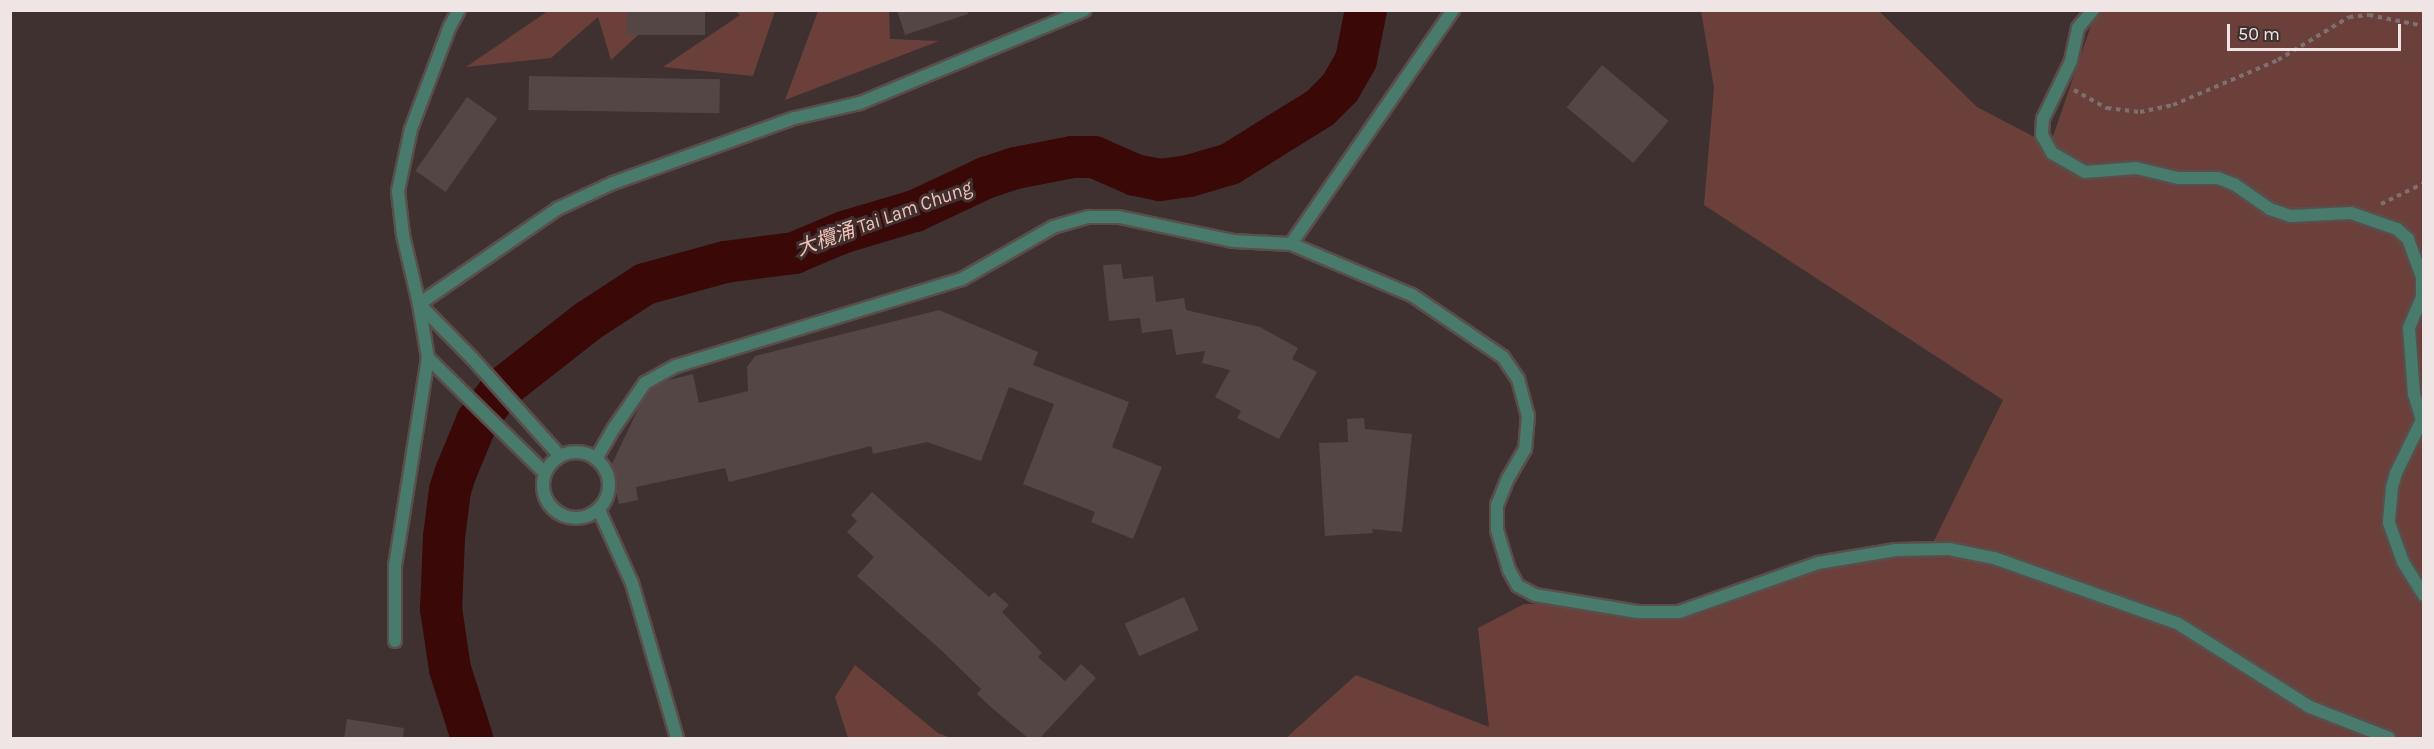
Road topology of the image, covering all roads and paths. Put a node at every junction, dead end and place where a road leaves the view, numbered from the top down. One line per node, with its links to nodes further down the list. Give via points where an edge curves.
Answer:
1 (459, 10): 10 (lane, via 411,129 398,191 403,235)
2 (1085, 10): 10 (lane, via 860,103 795,118 613,183 558,209)
3 (1453, 10): 9 (lane)
4 (2093, 10): 6 (lane, via 2078,28)
5 (2424, 26): 6 (path, via 2369,15 2349,17 2278,60 2173,105 2140,112 2108,108)
6 (2061, 81): 8 (lane, via 2043,120 2042,135 2052,153 2085,172 2136,168 2178,178 2218,177 2270,209 2290,216)
7 (2424, 183): 8 (path)
8 (2358, 215): 16 (lane, via 2397,229 2408,239 2422,277 2422,297 2409,328 2414,394 2422,420 2396,473 2390,523 2403,562)
9 (1291, 244): 13 (lane, via 1233,241 1119,218 1089,217 1053,227 962,279 676,366 645,383); 19 (lane, via 1413,295 1503,357 1518,379 1528,416 1525,449 1497,505 1497,530 1518,586 1535,595 1638,612 1678,612 1818,564 1896,550 1949,549 1994,558 2177,623 2310,707)
10 (419, 304): 11 (lane); 12 (lane)
11 (428, 358): 14 (lane); 17 (lane, via 395,566)
12 (560, 456): 13 (lane, via 578,452); 14 (lane)
13 (596, 459): 15 (lane, via 603,465 609,483)
14 (545, 473): 15 (lane, via 544,495 557,512 578,518)
15 (599, 510): 18 (lane, via 632,583)
16 (2424, 595)
17 (395, 641)
18 (677, 738)
19 (2389, 738)

